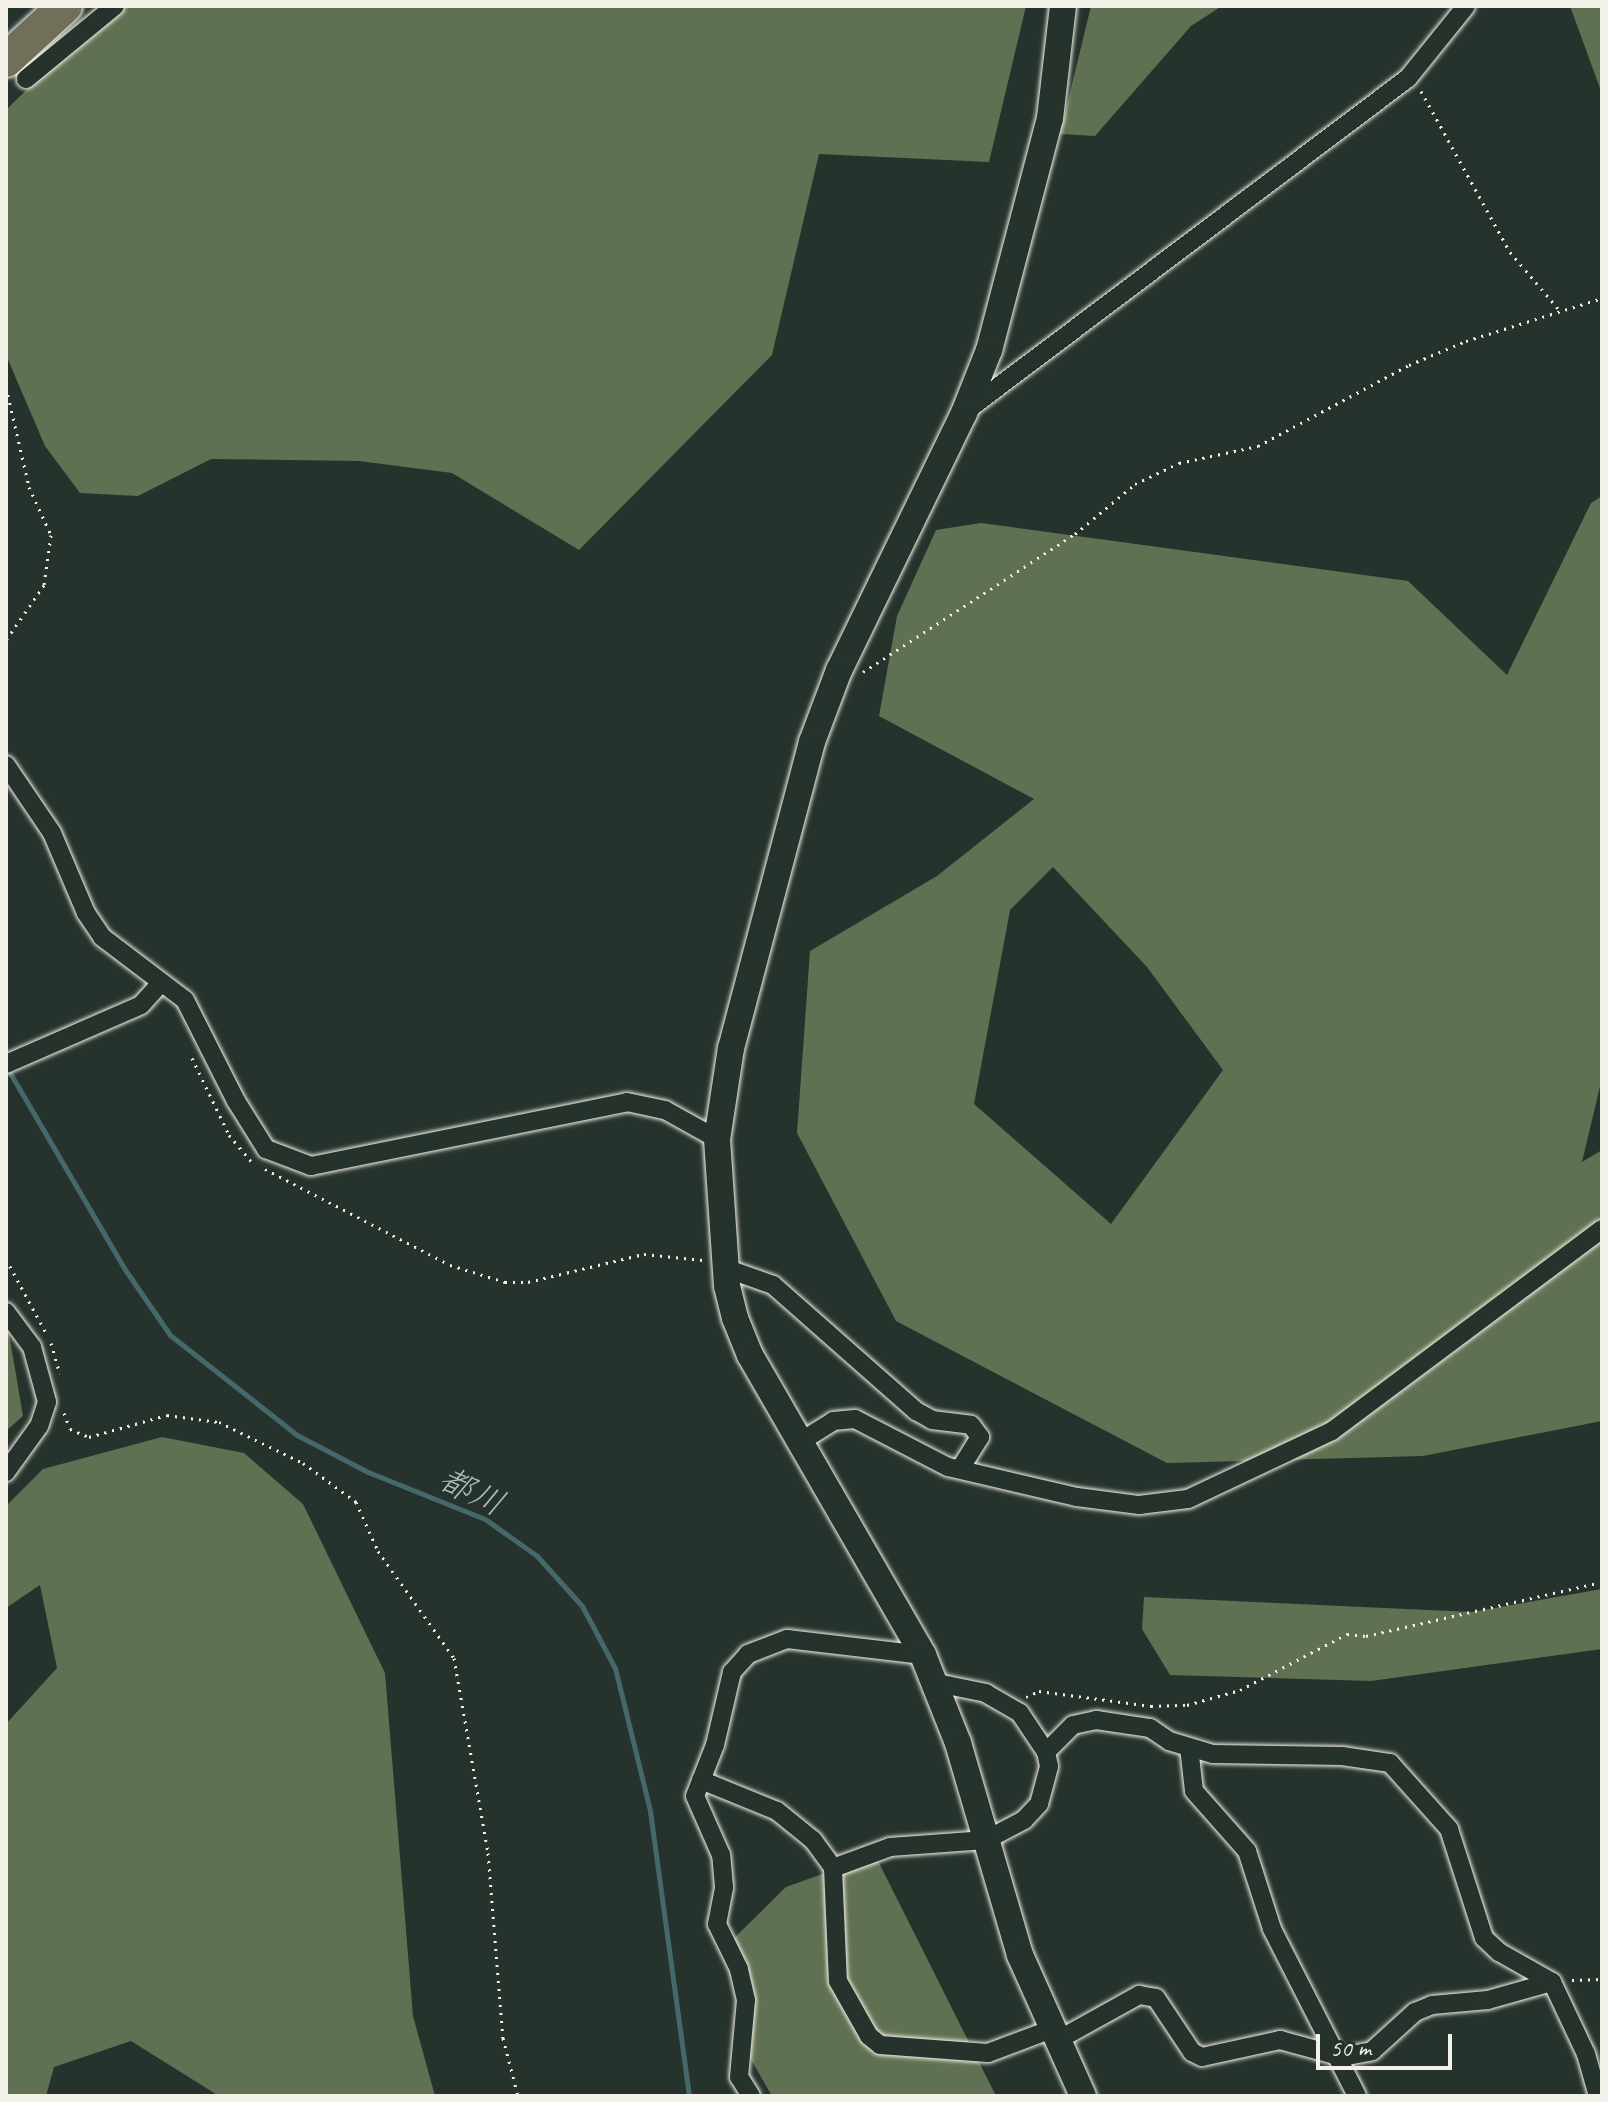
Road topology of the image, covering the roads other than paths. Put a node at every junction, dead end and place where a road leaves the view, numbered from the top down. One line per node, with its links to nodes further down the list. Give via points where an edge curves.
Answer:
1 (41, 6): 6 (highway)
2 (65, 6): 7 (highway)
3 (115, 6): 7 (street)
4 (1063, 6): 8 (street, via 1050,118 1031,202 989,350)
5 (1466, 6): 8 (street, via 1408,78)
6 (6, 49)
7 (16, 69)
8 (964, 413): 12 (street, via 812,742 731,1048)
9 (6, 765): 10 (street, via 52,833 86,913 102,937)
10 (160, 984): 11 (street, via 141,1005); 12 (street, via 185,1000 266,1149 311,1166 627,1102 665,1110)
11 (9, 1063)
12 (717, 1139): 14 (street)
13 (1602, 1229): 17 (street, via 1332,1431 1188,1499 1139,1505 1077,1497)
14 (725, 1268): 16 (street, via 735,1318 750,1355); 17 (street, via 773,1285 821,1333 916,1411 932,1420 971,1425 980,1437)
15 (6, 1312): 18 (street, via 32,1347 47,1402 39,1426)
16 (800, 1442): 17 (street, via 833,1421 855,1419 907,1450); 19 (street)
17 (960, 1469)
18 (6, 1472)
19 (923, 1655): 20 (street); 23 (street, via 787,1639 748,1654 732,1672)
20 (932, 1682): 22 (street, via 986,1693 1008,1704); 24 (street, via 958,1743)
21 (1189, 1747): 22 (street, via 1150,1728 1096,1720 1073,1725); 26 (street, via 1269,1759 1342,1756 1390,1763 1449,1829 1484,1938); 28 (street, via 1194,1791 1247,1851 1272,1929)
22 (1046, 1752): 24 (street, via 1049,1766 1039,1804 1024,1820)
23 (701, 1780): 25 (street, via 777,1811 813,1840); 29 (street, via 695,1796 721,1855 724,1887 717,1924 739,1969 746,2000 739,2077)
24 (986, 1840): 25 (street, via 890,1847); 27 (street, via 1015,1942)
25 (833, 1868): 27 (street, via 838,1981 869,2036 891,2047 988,2053)
26 (1552, 1982): 28 (street, via 1488,2000 1432,2005 1415,2012 1372,2051); 32 (street, via 1586,2054)
27 (1055, 2034): 28 (street, via 1139,1995 1156,1998 1192,2052 1202,2057 1280,2040); 30 (street)
28 (1342, 2057): 31 (street)
29 (751, 2096)
30 (1083, 2096)
31 (1357, 2096)
32 (1598, 2096)

